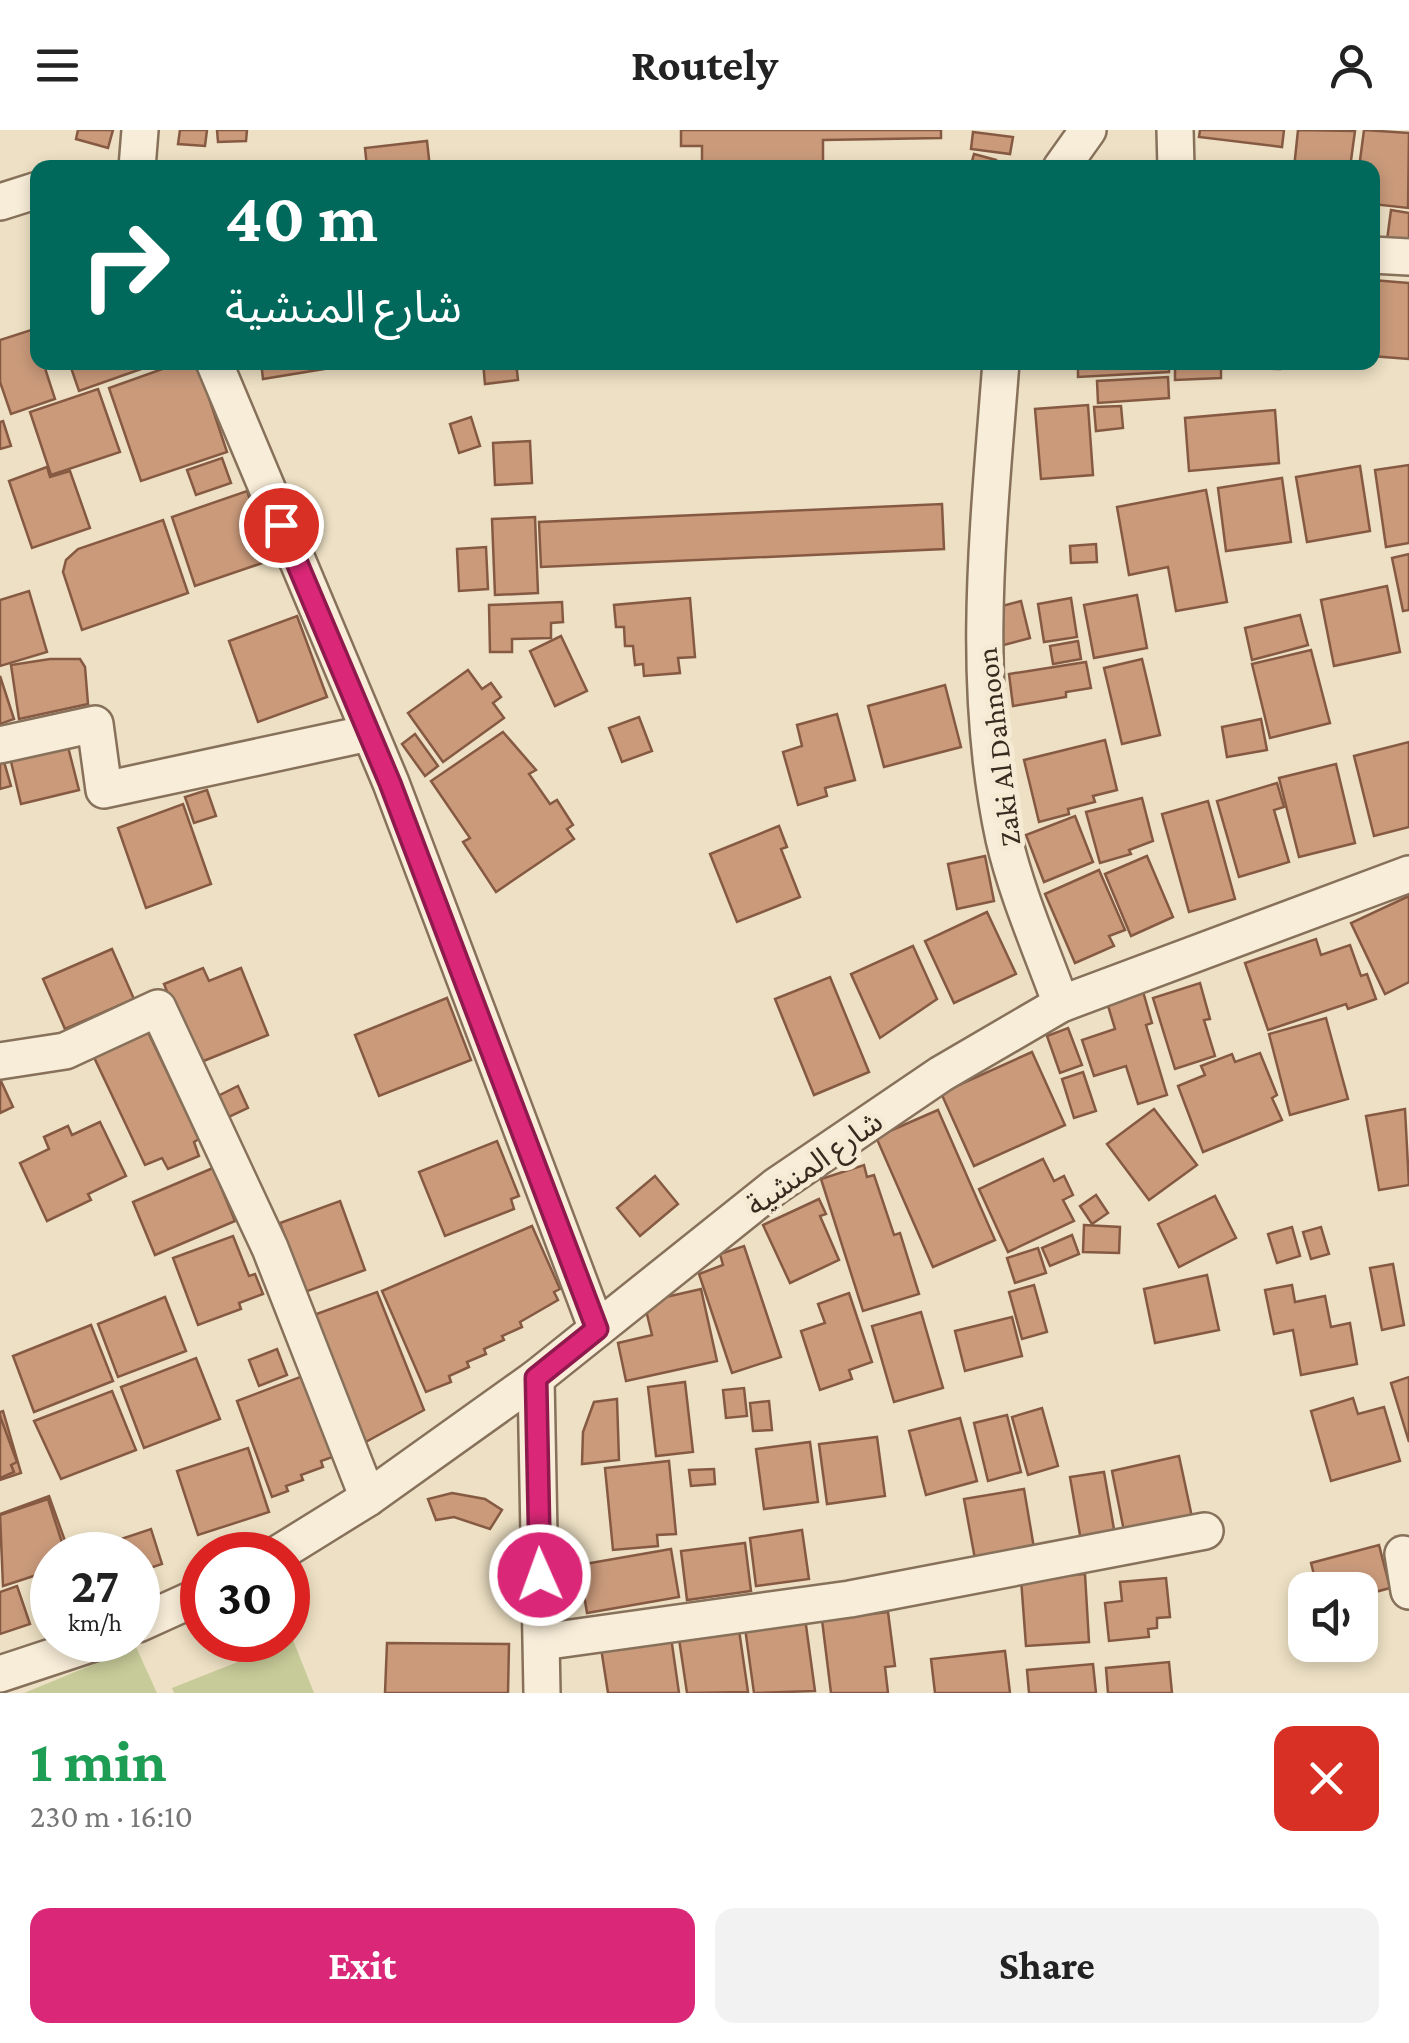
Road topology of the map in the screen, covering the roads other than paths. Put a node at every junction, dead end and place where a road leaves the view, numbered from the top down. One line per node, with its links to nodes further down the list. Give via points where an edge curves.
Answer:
1 (1088, 130): 3 (street)
2 (1175, 130): 4 (street)
3 (1066, 160)
4 (1176, 160)
5 (30, 193): 6 (street)
6 (0, 202)
7 (1380, 256): 8 (street)
8 (1409, 258)
9 (217, 370): 11 (street)
10 (1000, 370): 14 (street, Zaki Al Dahnoon, via 984,673 1004,840)
11 (369, 733): 12 (street, via 104,790 96,724); 16 (street)
12 (0, 745)
13 (1409, 874): 14 (street, شارع المنشية)
14 (1061, 1004): 16 (street, شارع المنشية, via 941,1074 776,1186)
15 (0, 1061): 18 (street, via 64,1051 158,1008 270,1248)
16 (597, 1329): 17 (street, شارع المنشية)
17 (536, 1378): 18 (street, شارع المنشية); 23 (street)
18 (368, 1498): 20 (street, شارع المنشية)
19 (1205, 1531): 23 (street, via 850,1599)
20 (310, 1534)
21 (1402, 1554): 22 (street)
22 (1409, 1592)
23 (542, 1642): 26 (street)
24 (43, 1662): 25 (street)
25 (0, 1674)
26 (542, 1693)

